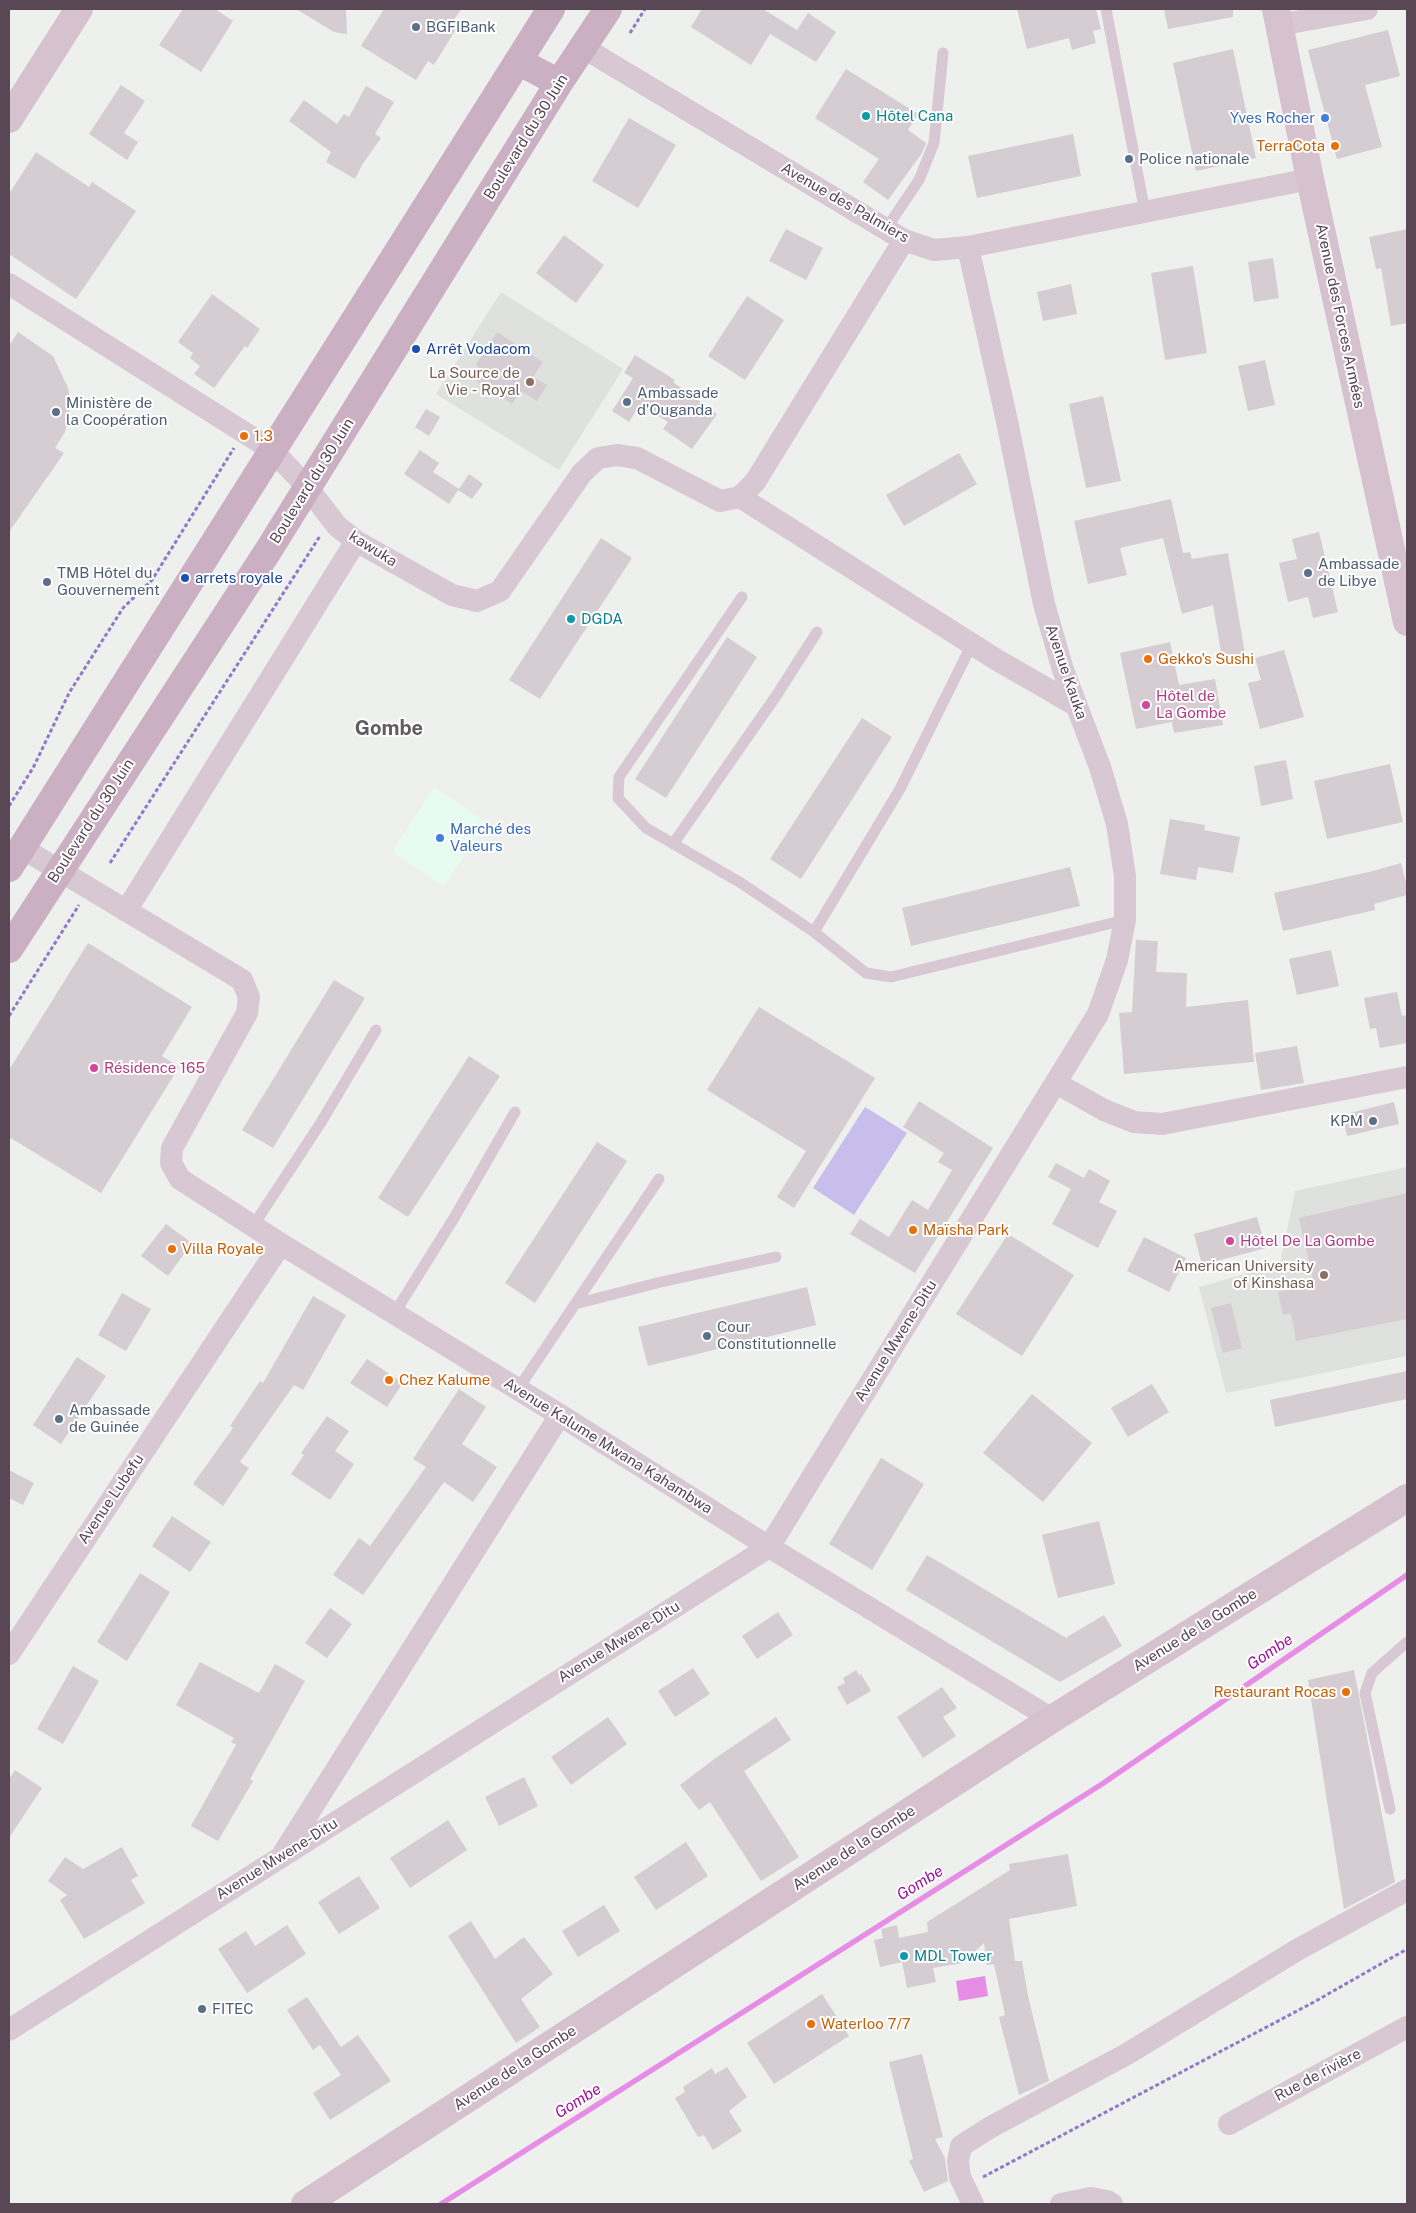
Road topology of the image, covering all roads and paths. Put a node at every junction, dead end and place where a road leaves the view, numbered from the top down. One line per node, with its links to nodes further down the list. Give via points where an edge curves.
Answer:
1 (79, 9): 13 (street)
2 (551, 9): 11 (main road)
3 (608, 9): 9 (main road, Boulevard du 30 Juin)
4 (645, 9): 8 (path)
5 (1106, 9): 15 (lane)
6 (1367, 9): 7 (street)
7 (1277, 17): 14 (street, Avenue des Forces Armées)
8 (630, 33)
9 (584, 48): 12 (main road, Boulevard du 30 Juin); 16 (street, Avenue des Palmiers)
10 (943, 53): 16 (lane, via 934,142)
11 (518, 61): 12 (main road); 20 (main road)
12 (559, 83): 21 (main road, Boulevard du 30 Juin)
13 (9, 119)
14 (1310, 180): 15 (street, Avenue des Palmiers); 26 (street, Avenue des Forces Armées)
15 (1145, 212): 17 (street, Avenue des Palmiers)
16 (895, 235): 17 (street, Avenue des Palmiers, via 934,250); 22 (street, via 755,482)
17 (968, 247): 29 (street, Avenue Kauka, via 1044,604)
18 (9, 284): 19 (street, kawuka)
19 (244, 432): 20 (street, kawuka); 30 (path, via 152,580 123,608 69,693 33,768)
20 (272, 450): 21 (street, kawuka); 32 (main road)
21 (307, 487): 23 (street, kawuka); 34 (main road, Boulevard du 30 Juin)
22 (740, 498): 24 (street, kawuka, via 720,502 637,458 618,454 598,458 582,473 500,591 477,601 452,595); 28 (street)
23 (331, 519): 24 (street, kawuka); 33 (path)
24 (356, 541): 36 (street)
25 (742, 597): 31 (lane, via 619,777 618,798 646,828)
26 (1407, 622)
27 (817, 632): 31 (lane)
28 (972, 644): 29 (street); 38 (lane, via 900,789)
29 (1077, 706): 37 (street, Avenue Kauka, via 1100,766 1117,824 1125,876)
30 (9, 806)
31 (672, 844): 38 (lane, via 741,883)
32 (15, 858): 34 (street, Avenue Kalume Mwana Kahambwa)
33 (110, 863)
34 (59, 871): 36 (street, Avenue Kalume Mwana Kahambwa); 39 (main road, Boulevard du 30 Juin)
35 (80, 903): 40 (path)
36 (126, 911): 46 (street, Avenue Kalume Mwana Kahambwa, via 242,980 249,997 247,1012 172,1148 171,1163 180,1179)
37 (1125, 920): 38 (lane, via 891,977 866,973); 43 (street, Avenue Kauka, via 1117,960 1098,1014)
38 (814, 932)
39 (9, 949)
40 (9, 1016)
41 (376, 1030): 46 (lane, via 320,1124)
42 (1407, 1077): 43 (street, via 1162,1124 1134,1122)
43 (1056, 1083): 54 (street, Avenue Mwene-Ditu)
44 (515, 1112): 50 (lane)
45 (659, 1179): 49 (lane)
46 (253, 1226): 47 (street, Avenue Kalume Mwana Kahambwa)
47 (281, 1244): 50 (street, Avenue Kalume Mwana Kahambwa); 56 (street, Avenue Lubefu)
48 (776, 1257): 49 (lane)
49 (575, 1304): 51 (lane)
50 (394, 1314): 51 (street, Avenue Kalume Mwana Kahambwa)
51 (518, 1389): 52 (street, Avenue Kalume Mwana Kahambwa)
52 (560, 1415): 54 (street, Avenue Kalume Mwana Kahambwa); 59 (street)
53 (1407, 1498): 57 (street, Avenue de la Gombe)
54 (769, 1547): 57 (street, Avenue Kalume Mwana Kahambwa); 59 (street, Avenue Mwene-Ditu)
55 (1407, 1642): 58 (lane, via 1372,1673 1365,1694)
56 (9, 1654)
57 (1052, 1719): 66 (street, Avenue de la Gombe)
58 (1390, 1808)
59 (281, 1857): 63 (street, Avenue Mwene-Ditu)
60 (1407, 1890): 65 (street, via 1297,1950 1127,2054 962,2146 958,2161 960,2177)
61 (1407, 1949): 65 (path)
62 (1407, 2027): 64 (street, Rue de rivière)
63 (9, 2030)
64 (1229, 2124)
65 (969, 2196)
66 (305, 2204)
67 (1061, 2204): 68 (street, via 1091,2198)
68 (1112, 2204)

